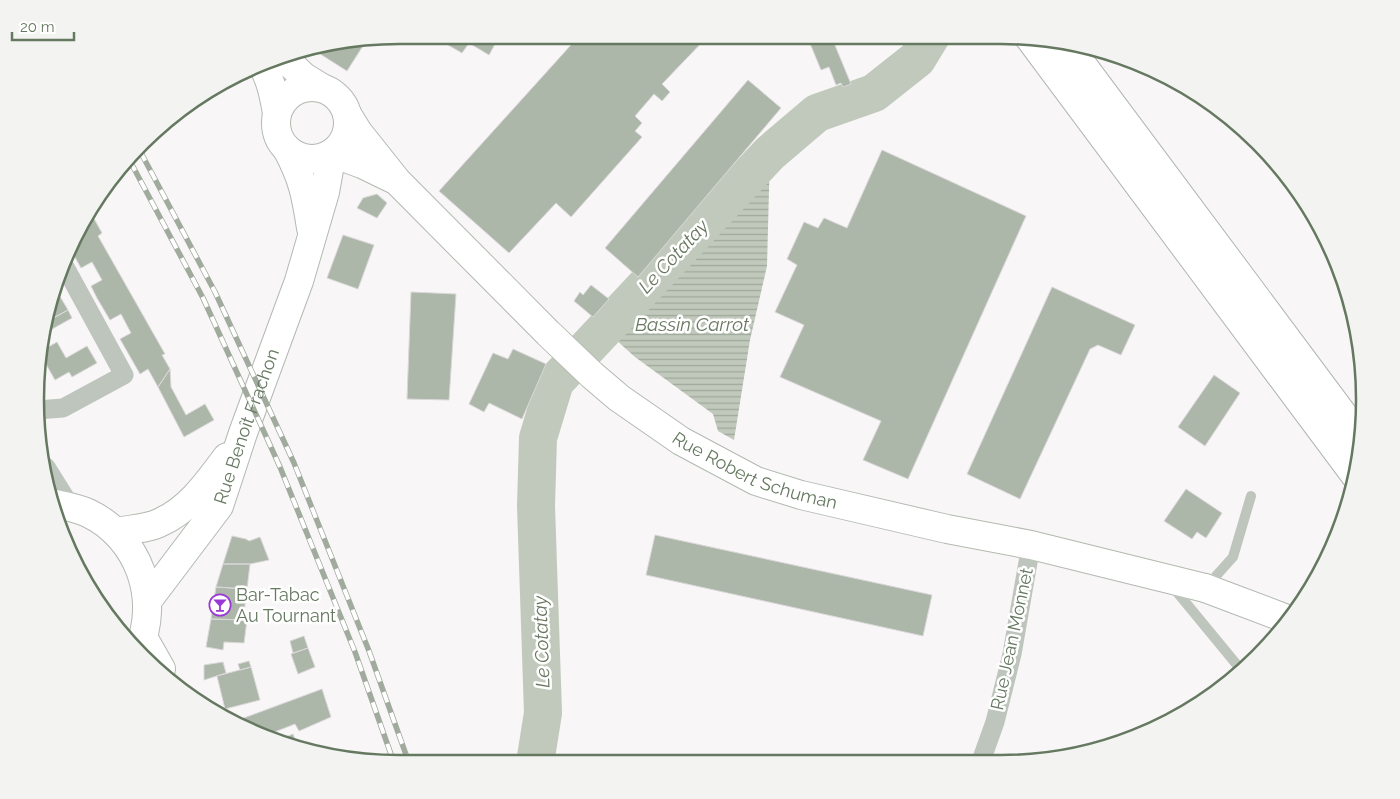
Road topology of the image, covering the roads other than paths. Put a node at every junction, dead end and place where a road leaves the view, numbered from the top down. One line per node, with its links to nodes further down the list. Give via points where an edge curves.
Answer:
1 (1035, 46): 16 (main road)
2 (1072, 52): 14 (main road)
3 (288, 62): 5 (main road)
4 (265, 70): 6 (main road)
5 (322, 88): 6 (main road, via 298,89 285,98); 7 (main road, via 338,98)
6 (277, 112): 8 (main road, via 277,132)
7 (347, 114): 9 (main road, via 346,136); 10 (main road, Rue Robert Schuman)
8 (287, 149): 9 (main road, via 309,159); 11 (main road, Rue Benoît Frachon, via 304,185)
9 (332, 153): 10 (main road, Rue Robert Schuman); 11 (main road, Rue Benoît Frachon, via 325,192)
10 (397, 180): 21 (main road, Rue Robert Schuman, via 592,375 647,420 681,442 756,481 801,495)
11 (312, 234): 15 (main road, Rue Benoît Frachon, via 299,282)
12 (68, 272): 13 (street, via 124,375 63,408)
13 (44, 409)
14 (1354, 430)
15 (243, 433): 20 (main road, via 205,486 178,513 160,523); 24 (main road, Rue Benoît Frachon, via 219,506)
16 (1349, 467)
17 (55, 488): 19 (street)
18 (1251, 496): 23 (lane, via 1233,557)
19 (63, 506): 20 (main road, via 87,513)
20 (116, 532): 24 (main road, via 132,552 143,575)
21 (1031, 545): 22 (main road, Rue Robert Schuman); 28 (street, Rue Jean Monnet, via 1012,654)
22 (1167, 579): 23 (main road, Rue Robert Schuman); 27 (lane)
23 (1205, 588): 25 (main road, Rue Robert Schuman)
24 (148, 600): 26 (main road, via 148,619)
25 (1281, 618)
26 (141, 644)
27 (1237, 665)
28 (983, 755)

